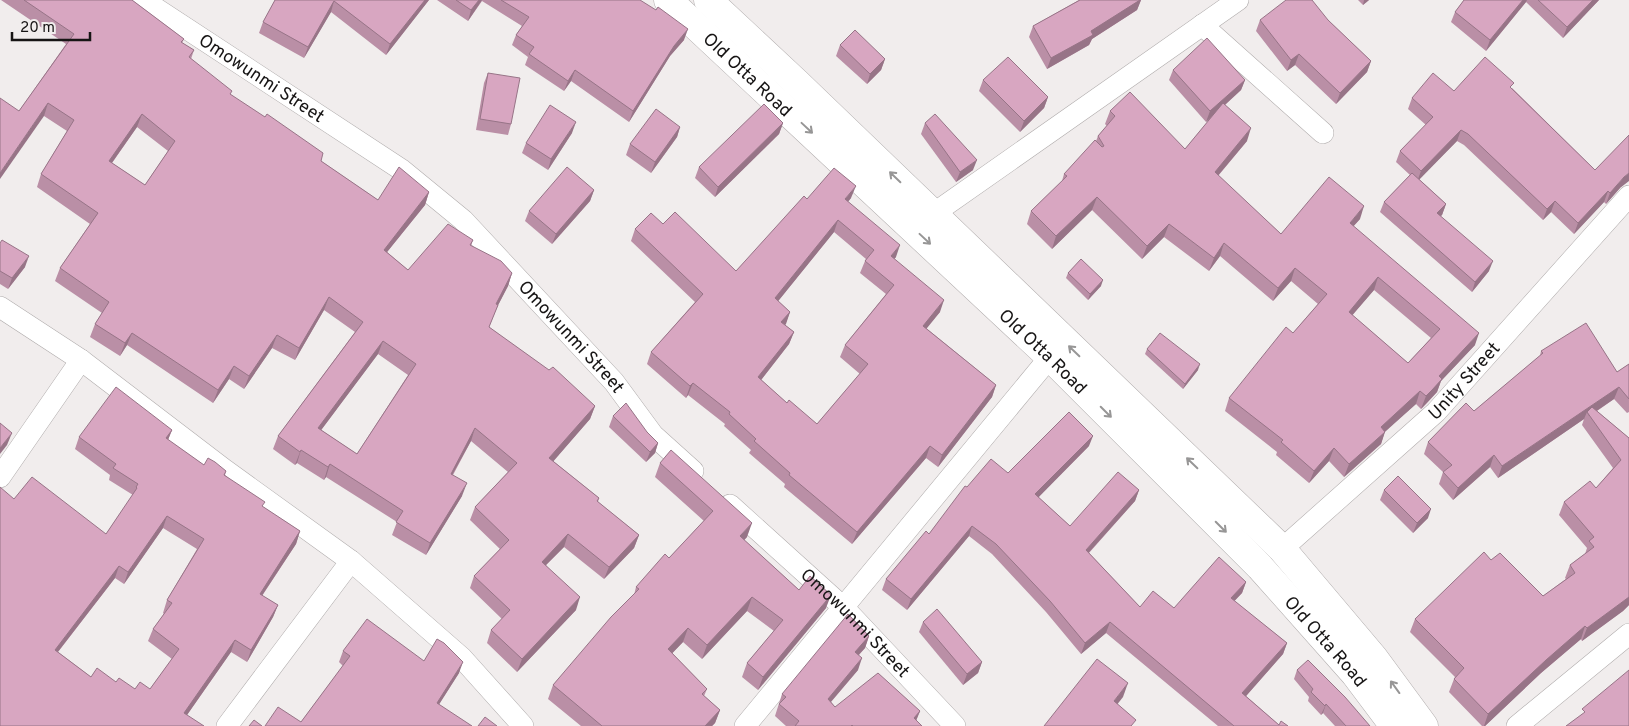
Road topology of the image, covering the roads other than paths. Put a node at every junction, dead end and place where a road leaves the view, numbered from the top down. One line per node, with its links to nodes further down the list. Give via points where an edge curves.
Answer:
1 (142, 0): 15 (street, Omowunmi Street, via 402,170 463,220 614,382 653,435)
2 (668, 0): 10 (street, Old Otta Road, one-way to 10)
3 (1238, 0): 5 (street)
4 (719, 4): 8 (street, Old Otta Road, one-way to 4)
5 (1202, 25): 6 (street); 8 (street)
6 (1322, 134)
7 (1629, 196): 13 (street, Unity Street, via 1436,412)
8 (933, 214): 13 (street, Old Otta Road, one-way to 8)
9 (0, 307): 11 (street)
10 (1050, 357): 15 (street); 21 (street, Old Otta Road, one-way to 21, via 1260,566 1355,674)
11 (81, 360): 12 (street); 14 (street)
12 (0, 477)
13 (1282, 549): 22 (street, Old Otta Road, one-way to 13, via 1374,658)
14 (351, 561): 17 (street); 18 (street, via 462,658)
15 (844, 608): 19 (street); 20 (street, Omowunmi Street)
16 (1629, 634): 23 (street)
17 (227, 726)
18 (522, 726)
19 (745, 726)
20 (956, 726)
21 (1394, 726)
22 (1424, 726)
23 (1517, 726)

